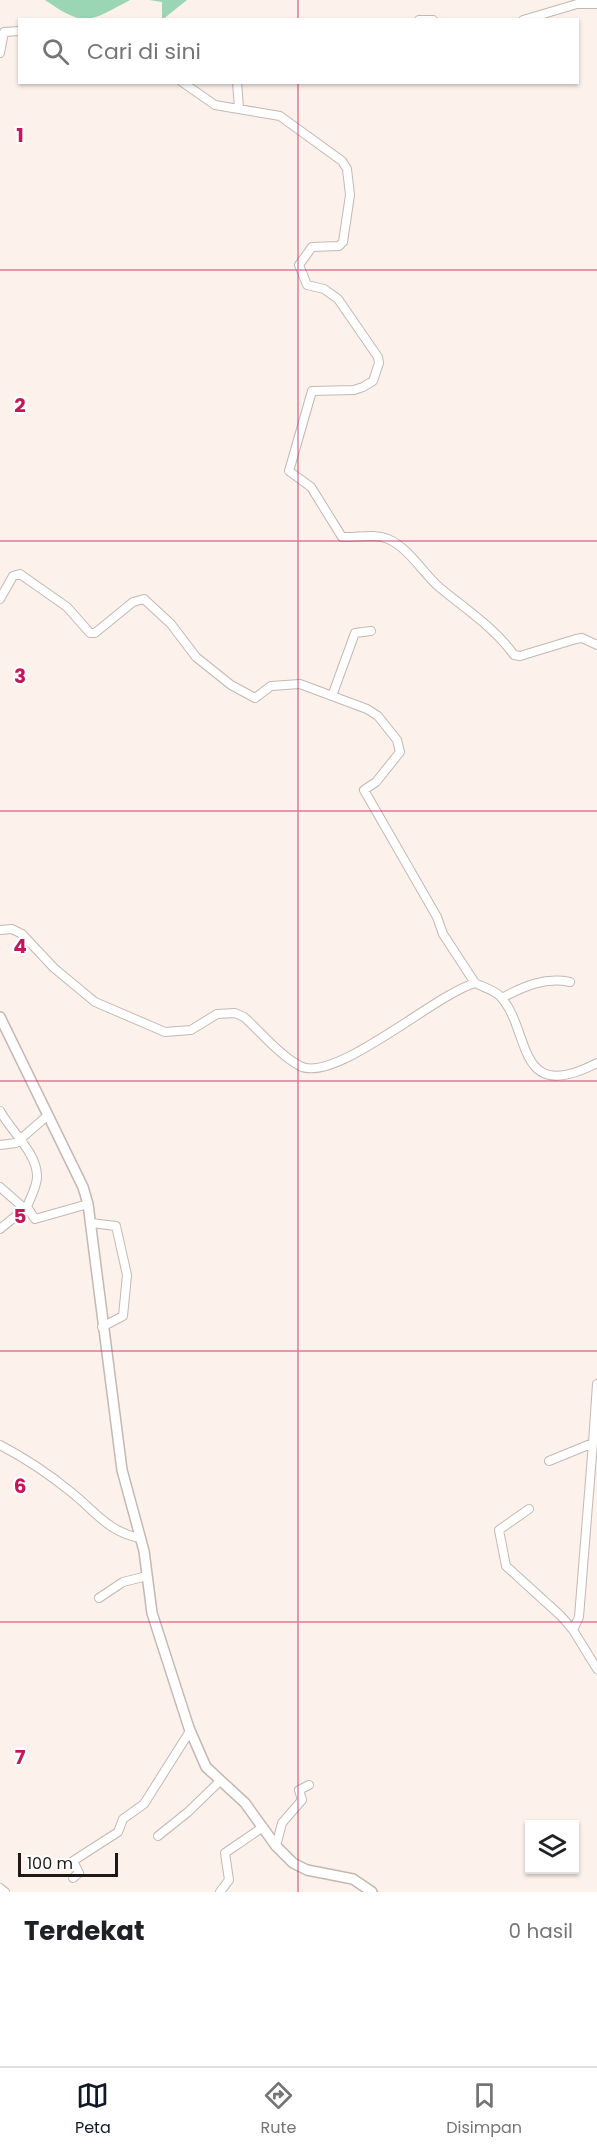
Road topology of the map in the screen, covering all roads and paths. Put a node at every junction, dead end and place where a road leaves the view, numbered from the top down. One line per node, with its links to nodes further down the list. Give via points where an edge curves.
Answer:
1 (597, 4): 2 (street, via 577,4)
2 (530, 18)
3 (18, 31): 4 (street, via 4,32)
4 (0, 53)
5 (185, 84): 7 (street, via 215,105)
6 (237, 84): 7 (street)
7 (239, 108): 10 (street, via 280,116 337,155 347,169 350,195 343,242 339,246 312,247 299,265 307,285 324,289 338,299 379,363 373,381 363,387 312,391 290,471 311,487 342,537 373,536 398,545 439,587 487,625 514,655 520,657 582,638)
8 (0, 599): 11 (street, via 13,576 20,574 67,607 90,633 95,633 133,602 144,599 171,624 196,657 237,689 257,698 271,686 295,683)
9 (371, 631): 11 (street, via 355,633)
10 (597, 645)
11 (332, 696): 14 (street, via 378,716 397,740 397,757 376,783 364,790 443,934)
12 (0, 930): 14 (street, via 18,931 76,988 122,1015 174,1033 191,1030 217,1014 235,1013 291,1060 311,1070 342,1061 399,1024)
13 (570, 982): 15 (street, via 540,981)
14 (475, 983): 15 (street)
15 (502, 998): 17 (street, via 525,1054 542,1071 575,1072)
16 (0, 1017): 19 (street)
17 (597, 1063)
18 (0, 1111): 20 (street)
19 (47, 1116): 20 (street); 23 (street)
20 (19, 1141): 21 (street); 24 (street, via 38,1175)
21 (0, 1145)
22 (0, 1187): 24 (street)
23 (88, 1204): 24 (street, via 35,1219); 25 (street)
24 (26, 1208): 26 (street)
25 (91, 1223): 27 (street); 27 (street, via 116,1226 126,1275 123,1316)
26 (0, 1229)
27 (102, 1327): 33 (street, via 122,1470)
28 (597, 1384): 29 (street)
29 (593, 1443): 31 (street); 36 (street, via 579,1617)
30 (0, 1445): 33 (street, via 37,1466 118,1533)
31 (549, 1461)
32 (529, 1509): 36 (street, via 499,1530 504,1562)
33 (140, 1538): 34 (street)
34 (147, 1576): 35 (street, via 123,1582); 38 (street, via 152,1613)
35 (99, 1598)
36 (573, 1629): 37 (street)
37 (597, 1670)
38 (190, 1731): 39 (street, via 206,1767); 44 (street, via 144,1804 123,1819 118,1832 74,1861 79,1873)
39 (220, 1781): 41 (street, via 245,1803); 42 (street)
40 (309, 1785): 43 (street, via 299,1790 302,1800 282,1823)
41 (263, 1827): 43 (street); 47 (street, via 225,1853 229,1880)
42 (158, 1836)
43 (276, 1846): 48 (street, via 293,1863 307,1870 353,1880)
44 (74, 1878)
45 (0, 1888): 46 (street)
46 (5, 1892)
47 (220, 1892)
48 (372, 1892)

